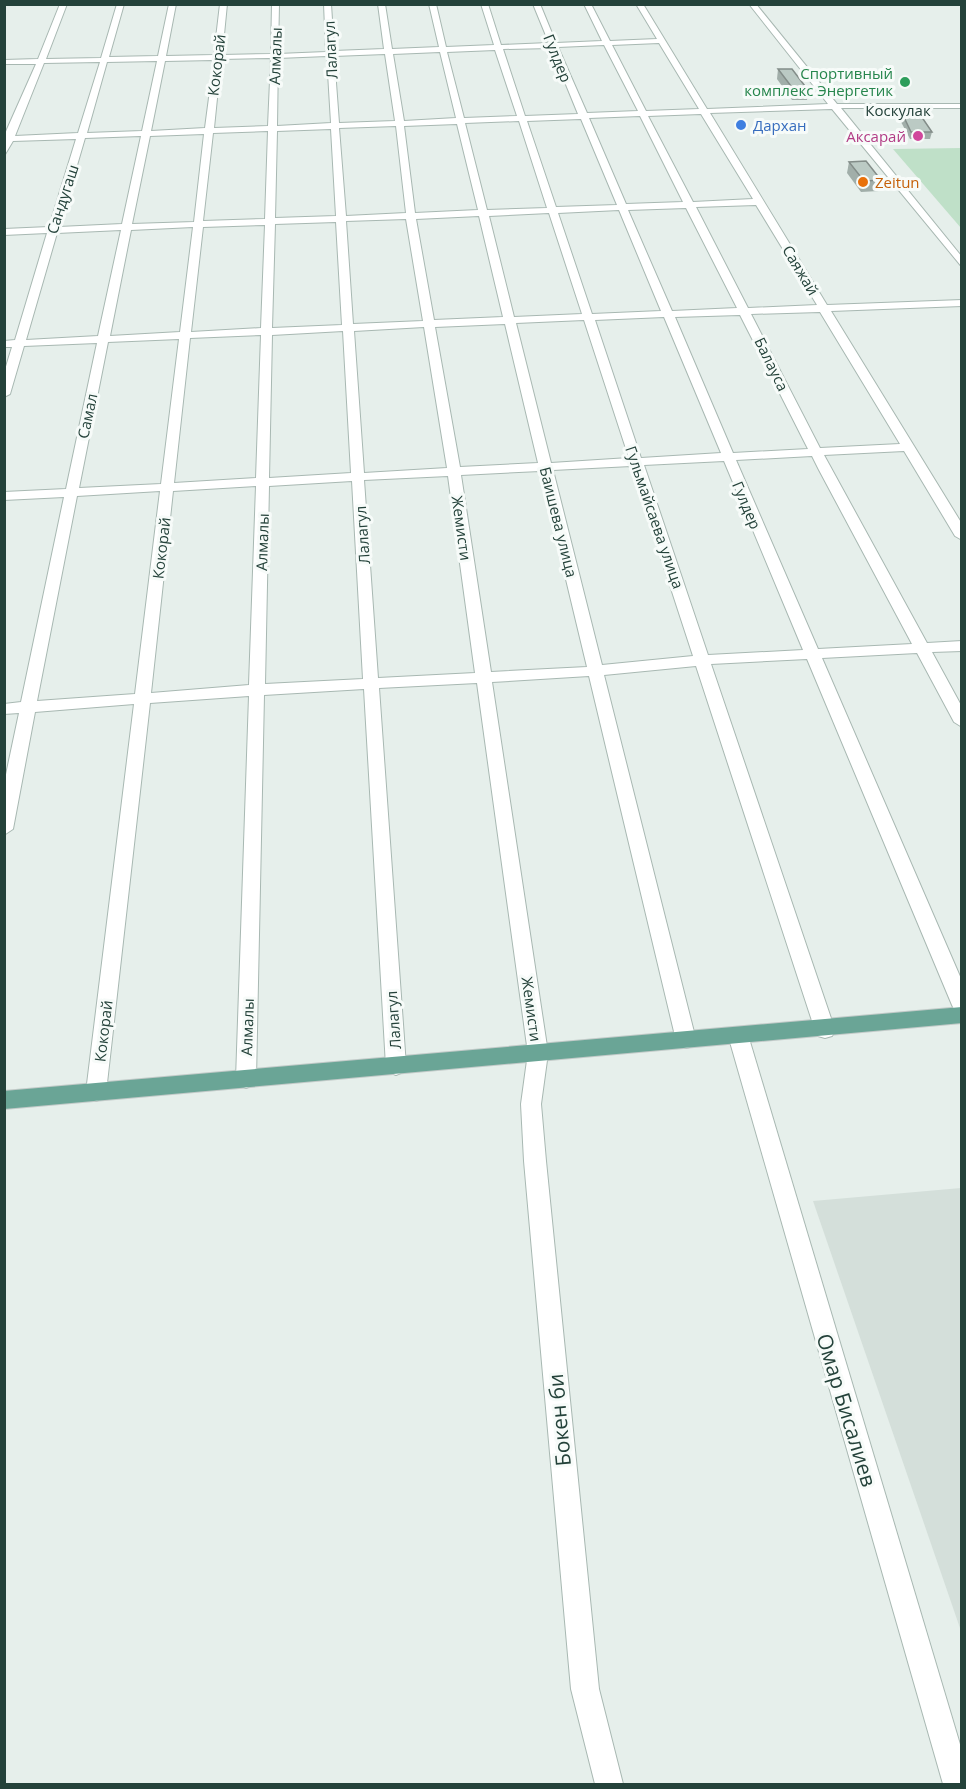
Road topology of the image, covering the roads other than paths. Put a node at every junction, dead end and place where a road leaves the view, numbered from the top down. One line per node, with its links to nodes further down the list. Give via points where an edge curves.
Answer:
1 (64, 4): 25 (street)
2 (121, 4): 24 (street, Сандугаш)
3 (173, 4): 23 (street, Самал)
4 (225, 4): 22 (street, Кокорай)
5 (276, 4): 21 (street, Алмалы)
6 (327, 4): 20 (street, Лалагул)
7 (381, 4): 19 (street, Жемисти)
8 (432, 4): 18 (street, Баишева улица)
9 (484, 4): 17 (street, Гульмайсаева улица)
10 (536, 4): 16 (street, Гулдер)
11 (587, 4): 15 (street, Балауса)
12 (639, 4): 14 (street, Саяжай)
13 (752, 4): 27 (street)
14 (662, 41): 15 (street); 29 (street, Саяжай)
15 (606, 43): 16 (street); 30 (street, Балауса)
16 (553, 45): 17 (street); 31 (street, Гулдер)
17 (498, 47): 18 (street); 32 (street, Гульмайсаева улица)
18 (442, 49): 19 (street); 33 (street, Баишева улица)
19 (388, 52): 20 (street); 34 (street, Жемисти)
20 (330, 54): 21 (street); 35 (street, Лалагул)
21 (275, 56): 22 (street); 36 (street, Алмалы)
22 (218, 57): 23 (street); 37 (street, Кокорай)
23 (162, 59): 24 (street); 38 (street, Самал)
24 (103, 60): 25 (street); 39 (street, Сандугаш)
25 (39, 61): 26 (street); 40 (street)
26 (4, 62)
27 (834, 108): 28 (street, Коскулак); 29 (street, Коскулак); 54 (street)
28 (962, 108)
29 (705, 112): 30 (street, Коскулак); 42 (street, Саяжай)
30 (643, 115): 31 (street, Коскулак); 43 (street, Балауса)
31 (583, 117): 32 (street, Коскулак); 44 (street, Гулдер)
32 (523, 119): 33 (street, Коскулак); 45 (street, Гульмайсаева улица)
33 (461, 122): 34 (street, Коскулак); 46 (street, Баишева улица)
34 (400, 124): 35 (street, Коскулак); 47 (street, Жемисти)
35 (334, 126): 36 (street, Коскулак); 48 (street, Лалагул)
36 (272, 129): 37 (street, Коскулак); 49 (street, Алмалы)
37 (208, 131): 38 (street, Коскулак); 50 (street, Кокорай)
38 (146, 133): 39 (street, Коскулак); 51 (street, Самал)
39 (83, 136): 40 (street, Коскулак); 52 (street, Сандугаш)
40 (7, 139): 41 (street)
41 (4, 153)
42 (759, 202): 43 (street); 56 (street, Саяжай)
43 (691, 205): 44 (street); 57 (street, Балауса)
44 (623, 207): 45 (street); 58 (street, Гулдер)
45 (554, 211): 46 (street); 59 (street, Гульмайсаева улица)
46 (484, 214): 47 (street); 60 (street, Баишева улица)
47 (411, 217): 48 (street); 61 (street, Жемисти)
48 (341, 220): 49 (street); 62 (street, Лалагул)
49 (270, 223): 50 (street); 63 (street, Алмалы)
50 (199, 226): 51 (street); 64 (street, Кокорай)
51 (127, 229): 52 (street); 65 (street, Самал)
52 (52, 230): 53 (street); 66 (street, Сандугаш)
53 (4, 232)
54 (962, 264)
55 (962, 303): 56 (street)
56 (824, 309): 57 (street); 69 (street, Саяжай)
57 (746, 312): 58 (street); 70 (street, Балауса)
58 (666, 314): 59 (street); 71 (street, Гулдер)
59 (589, 318): 60 (street); 72 (street, Гульмайсаева улица)
60 (510, 320): 61 (street); 73 (street, Баишева улица)
61 (428, 324): 62 (street); 74 (street, Жемисти)
62 (350, 329): 63 (street); 75 (street, Лалагул)
63 (267, 334): 64 (street); 76 (street, Алмалы)
64 (186, 336): 65 (street); 77 (street, Кокорай)
65 (103, 341): 66 (street); 78 (street, Самал)
66 (20, 344): 67 (street); 68 (street, Сандугаш)
67 (4, 345)
68 (4, 394)
69 (909, 447): 70 (street); 80 (street, Саяжай)
70 (816, 453): 71 (street); 82 (street, Балауса)
71 (727, 457): 72 (street); 83 (street, Гулдер)
72 (637, 463): 73 (street); 84 (street, Гульмайсаева улица)
73 (545, 466): 74 (street); 85 (street, Баишева улица)
74 (454, 471): 75 (street); 86 (street, Жемисти)
75 (358, 476): 76 (street); 87 (street, Лалагул)
76 (263, 483): 77 (street); 88 (street, Алмалы)
77 (168, 489): 78 (street); 89 (street, Кокорай)
78 (71, 492): 79 (street); 90 (street, Самал)
79 (4, 496)
80 (962, 536)
81 (962, 646): 82 (street)
82 (921, 648): 83 (street); 92 (street, Балауса)
83 (811, 654): 84 (street); 94 (street, Гулдер)
84 (703, 660): 85 (street); 96 (street, Гульмайсаева улица)
85 (595, 670): 86 (street); 98 (street, Баишева улица)
86 (484, 678): 87 (street); 99 (street, Жемисти)
87 (372, 685): 88 (street); 100 (street, Лалагул)
88 (257, 690): 89 (street); 101 (street, Алмалы)
89 (144, 698): 90 (street); 102 (street, Кокорай)
90 (28, 708): 91 (street); 93 (street, Самал)
91 (4, 709)
92 (962, 722)
93 (4, 829)
94 (962, 1005)
95 (962, 1016): 96 (main road)
96 (825, 1030): 97 (main road)
97 (738, 1035): 98 (main road); 105 (street, Омар Бисалиев)
98 (686, 1040): 99 (main road)
99 (538, 1053): 100 (main road); 104 (street, Бокен би, via 531,1104 535,1161 585,1689)
100 (396, 1065): 101 (main road)
101 (246, 1079): 102 (main road)
102 (96, 1092): 103 (main road)
103 (4, 1100)
104 (609, 1785)
105 (957, 1785)

